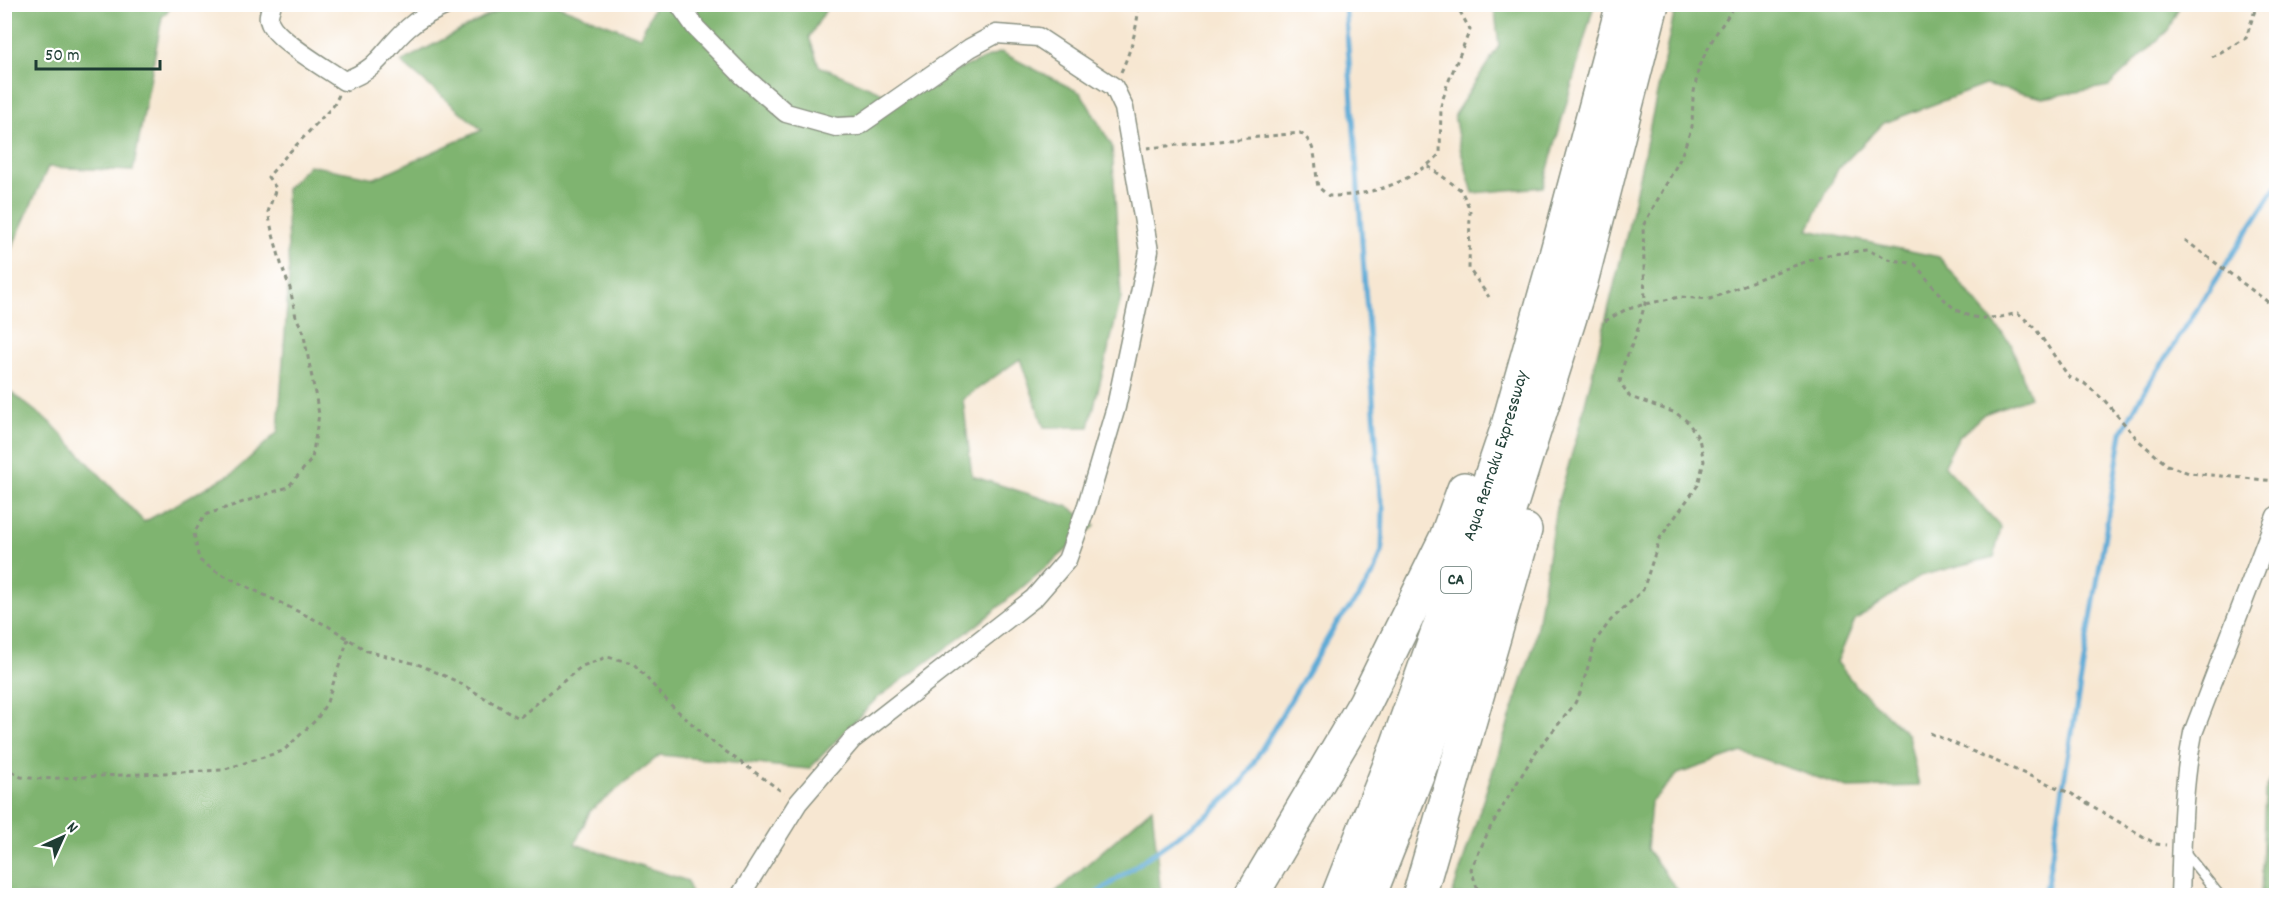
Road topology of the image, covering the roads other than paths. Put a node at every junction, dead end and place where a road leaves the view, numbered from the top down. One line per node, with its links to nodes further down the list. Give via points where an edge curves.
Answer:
1 (272, 4): 2 (street, via 270,23 277,32 344,81 374,67 409,27)
2 (449, 4)
3 (678, 4): 11 (street, via 742,75 786,113 836,127 858,126 996,34 1038,37 1114,87 1124,108 1133,149 1149,251 1116,407 1067,560 1034,598 852,740 798,803)
4 (1623, 4): 6 (highway, Aqua Renraku Expressway / CA)
5 (1652, 4): 6 (highway, Aqua Renraku Expressway / CA)
6 (1625, 56): 7 (highway, Aqua Renraku Expressway / CA); 10 (highway, via 1573,156 1487,429 1446,538 1365,703); 16 (highway, via 1598,288 1547,445 1517,562)
7 (1570, 264): 14 (highway, Aqua Renraku Expressway / CA, via 1507,429 1395,752); 15 (highway, Aqua Renraku Expressway / CA, via 1484,590)
8 (2277, 516): 9 (street, via 2193,733 2186,767)
9 (2182, 848): 17 (street); 18 (lane)
10 (1269, 864): 12 (highway); 13 (highway)
11 (740, 896)
12 (1251, 896)
13 (1258, 896)
14 (1338, 896)
15 (1369, 896)
16 (1419, 896)
17 (2180, 896)
18 (2220, 896)

